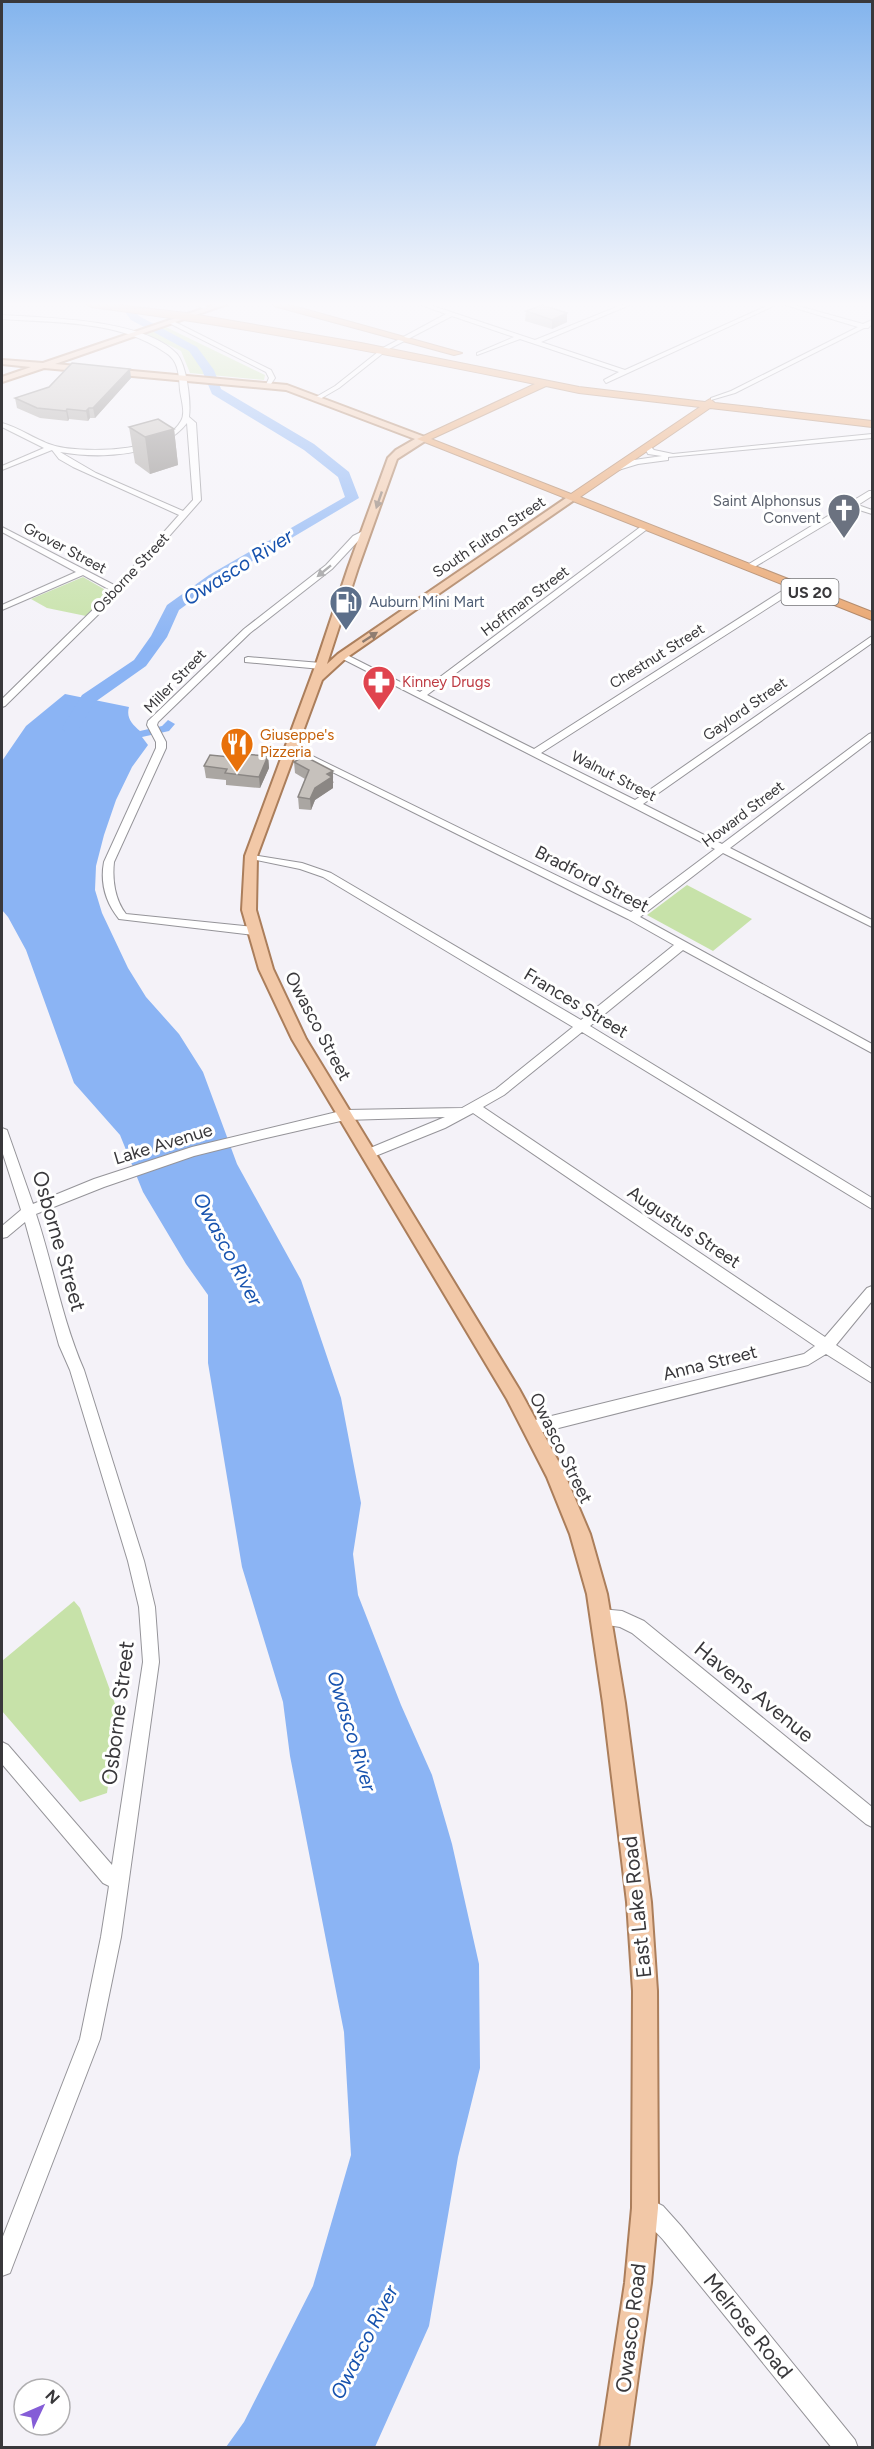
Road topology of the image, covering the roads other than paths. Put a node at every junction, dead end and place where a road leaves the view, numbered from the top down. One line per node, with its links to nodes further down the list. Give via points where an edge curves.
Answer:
1 (186, 418): 12 (street, via 177,430 157,442); 21 (street, Osborne Street, via 192,423 197,499)
2 (369, 418): 9 (main road)
3 (467, 418): 9 (highway)
4 (687, 418): 10 (highway)
5 (828, 418): 6 (highway)
6 (873, 424)
7 (2, 425): 11 (street)
8 (873, 436): 13 (street)
9 (422, 439): 18 (highway, US 20); 24 (main road, Owasco Street, one-way to 24, via 393,459)
10 (648, 446): 13 (street, via 656,454); 15 (highway)
11 (54, 448): 12 (street); 14 (street); 16 (street, via 60,456)
12 (103, 453): 16 (street, via 97,462)
13 (681, 455): 15 (street)
14 (2, 468)
15 (615, 469): 18 (highway)
16 (102, 477): 21 (street)
17 (873, 493): 19 (street)
18 (572, 498): 22 (highway, US 20); 33 (main road, South Fulton Street, one-way to 18)
19 (852, 505): 20 (street); 25 (street)
20 (873, 512)
21 (184, 514): 28 (street, Osborne Street)
22 (646, 527): 25 (highway, US 20); 37 (street, Hoffman Street)
23 (2, 529): 26 (street, Grover Street)
24 (366, 533): 32 (main road, Owasco Street); 47 (street, Miller Street, one-way to 47, via 247,631 152,725 161,748 109,862 109,883 120,915)
25 (748, 567): 27 (highway, US 20)
26 (82, 572): 28 (street, Grover Street); 29 (street)
27 (796, 586): 30 (highway, US 20); 41 (street, Chestnut Street)
28 (117, 590): 38 (street, Osborne Street)
29 (2, 608)
30 (873, 616)
31 (873, 639): 42 (street, Gaylord Street)
32 (325, 654): 33 (main road); 35 (main road, Owasco Street)
33 (342, 656): 36 (main road, South Fulton Street, via 330,665); 37 (street, Walnut Street)
34 (248, 660): 35 (street)
35 (321, 666): 36 (main road, Owasco Street)
36 (312, 690): 40 (main road, Owasco Street)
37 (420, 696): 41 (street, Walnut Street)
38 (2, 704)
39 (873, 736): 43 (street, Howard Street)
40 (291, 749): 44 (main road, Owasco Street); 45 (street, Bradford Street)
41 (534, 753): 42 (street, Walnut Street)
42 (636, 804): 43 (street, Walnut Street)
43 (723, 848): 45 (street, Howard Street); 46 (street, Walnut Street)
44 (251, 855): 47 (main road, Owasco Street, via 249,910); 49 (street, Frances Street, via 327,875)
45 (632, 917): 48 (street, Bradford Street)
46 (873, 924)
47 (254, 932): 52 (main road, Owasco Street, via 286,1012)
48 (683, 944): 49 (street); 50 (street, Bradford Street)
49 (581, 1026): 51 (street, via 500,1092); 55 (street, Frances Street)
50 (873, 1049)
51 (471, 1110): 52 (street, Lake Avenue); 54 (street); 59 (street, Augustus Street)
52 (345, 1115): 54 (main road, Owasco Street); 56 (street, Lake Avenue, via 192,1152)
53 (2, 1133): 56 (street, Osborne Street)
54 (368, 1154): 61 (main road, Owasco Street)
55 (873, 1204)
56 (28, 1211): 57 (street, Lake Avenue); 65 (street, Osborne Street, via 147,1607 151,1662)
57 (2, 1233)
58 (873, 1292): 59 (street, Anna Street)
59 (827, 1345): 60 (street, Augustus Street); 61 (street, Anna Street, via 808,1359)
60 (873, 1377)
61 (531, 1428): 62 (main road, Owasco Street, via 569,1504 590,1565)
62 (600, 1612): 64 (street, Havens Avenue, via 638,1627); 66 (main road, East Lake Road, via 640,1913 645,1991)
63 (2, 1751): 65 (street, via 110,1876)
64 (873, 1818)
65 (119, 1881): 67 (street, Osborne Street, via 90,2039)
66 (645, 2208): 68 (main road, Owasco Road); 69 (street, Melrose Road, via 673,2234)
67 (2, 2265)
68 (614, 2448)
69 (847, 2448)

